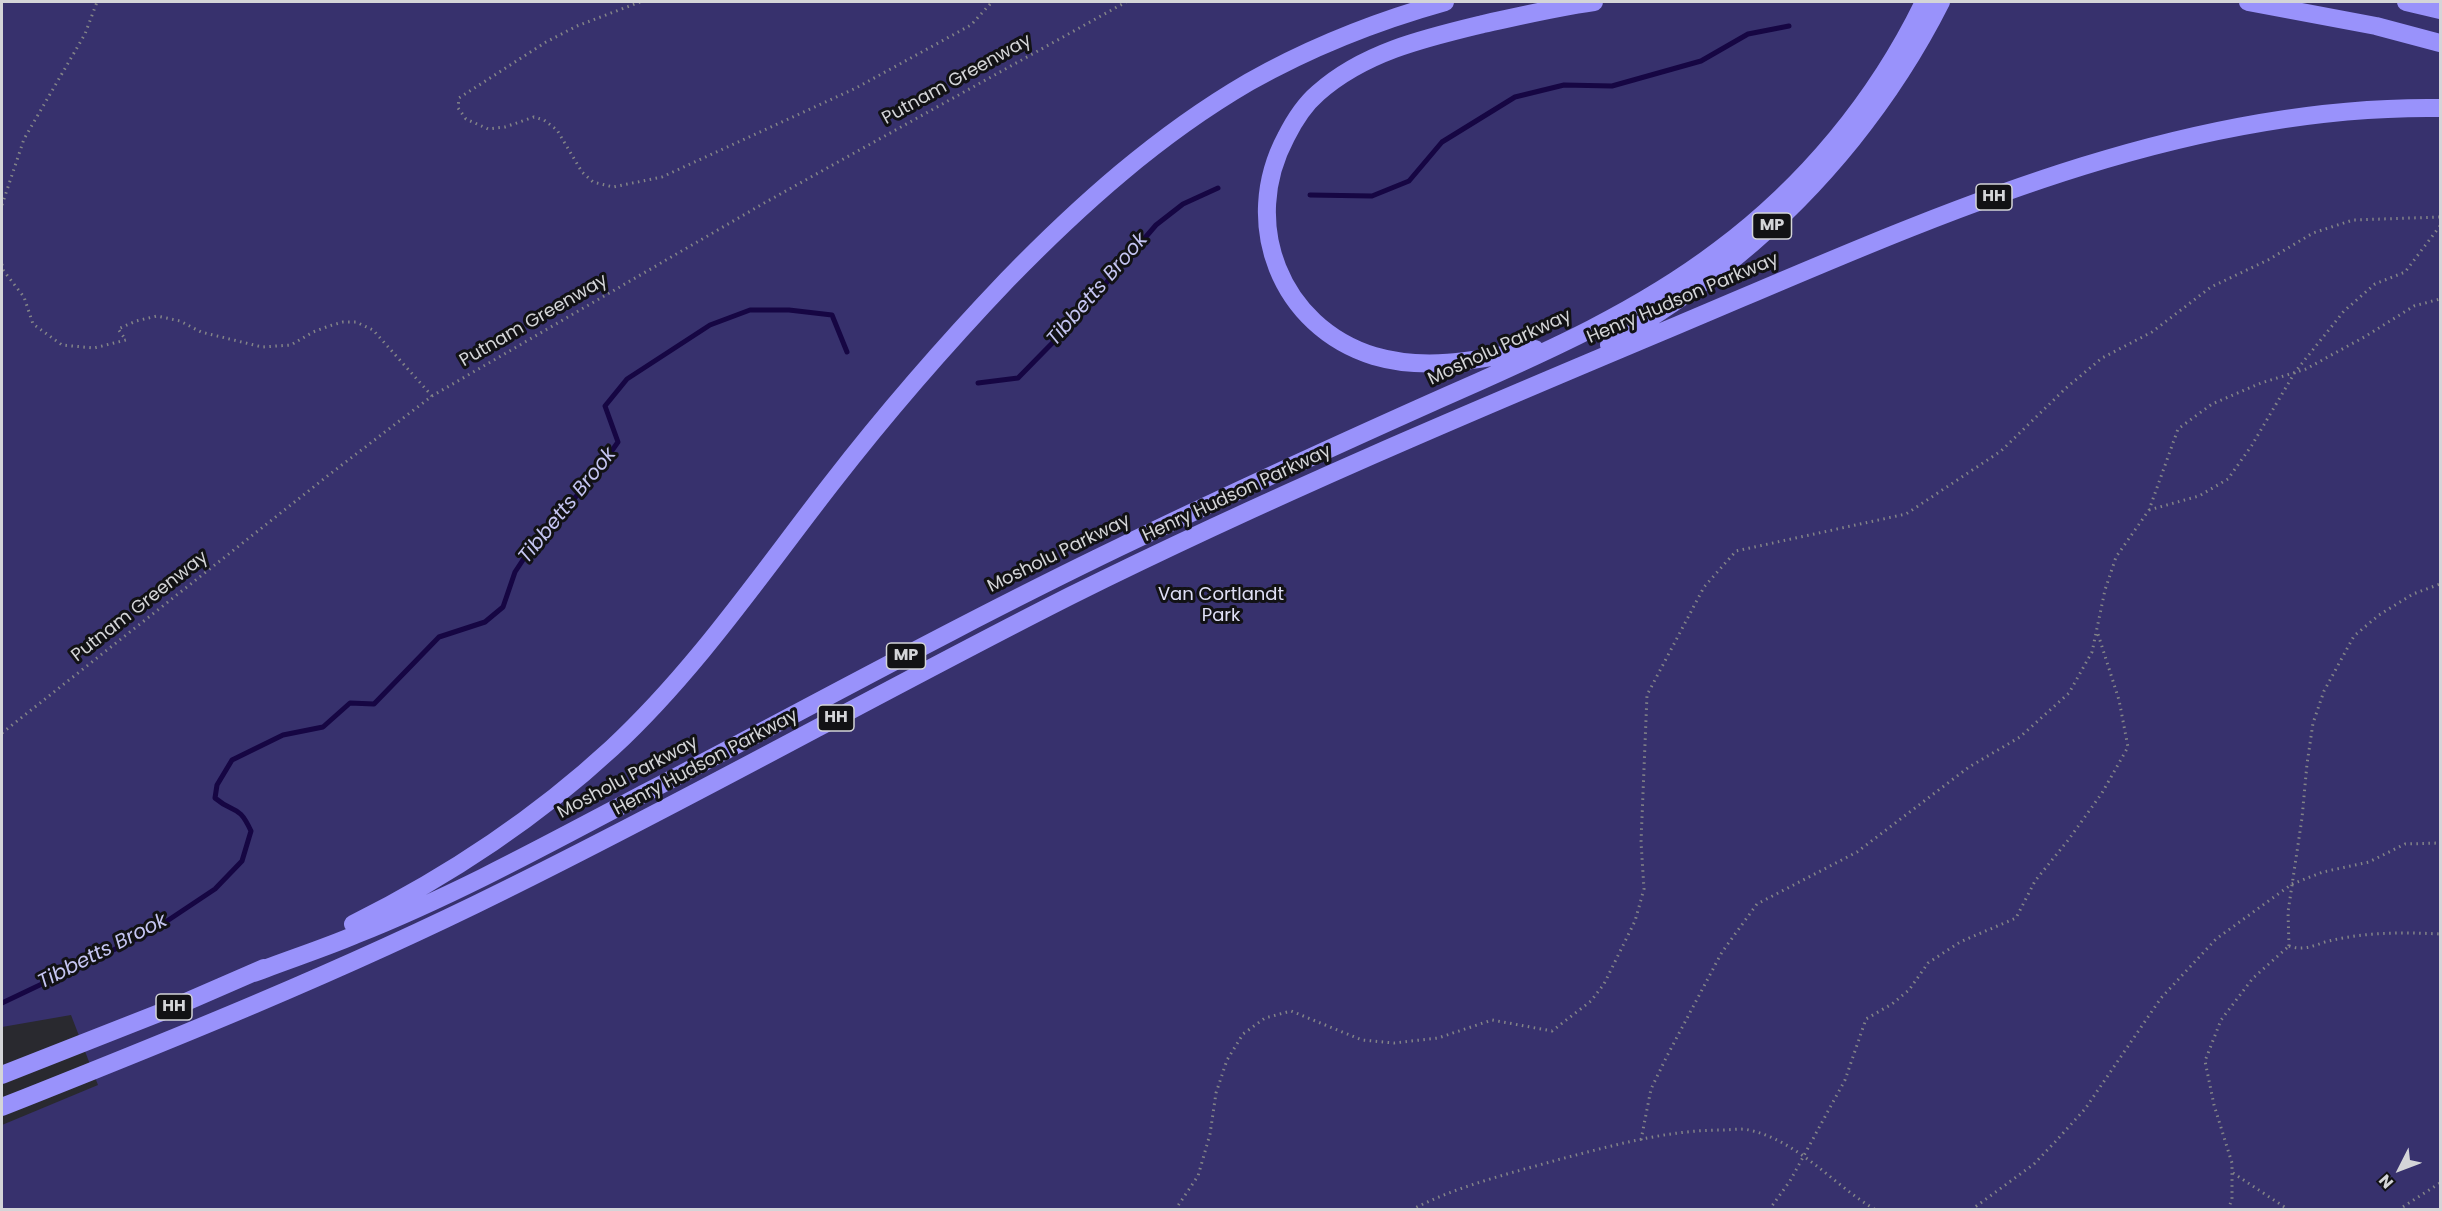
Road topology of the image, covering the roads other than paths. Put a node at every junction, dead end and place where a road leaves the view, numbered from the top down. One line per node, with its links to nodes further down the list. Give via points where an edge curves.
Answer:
1 (1445, 2): 13 (highway, HH, via 1380,22 1283,64 1205,110 1132,164 1054,233 934,358 694,660 612,748 549,802 479,853 372,915)
2 (1594, 2): 11 (highway, via 1434,36 1378,55 1346,73 1317,94 1293,124 1275,162 1267,202 1270,243 1282,281 1303,313 1341,342 1373,356 1430,364 1473,361)
3 (1924, 2): 8 (highway, Mosholu Parkway / MP)
4 (1941, 2): 8 (highway, Mosholu Parkway / MP)
5 (2248, 2): 9 (highway, via 2376,26)
6 (2406, 2): 7 (highway)
7 (2440, 10)
8 (1918, 30): 11 (highway, Mosholu Parkway / MP, via 1847,125 1811,167 1756,220 1668,286 1616,318); 12 (highway, Mosholu Parkway / MP, via 1896,80 1865,122 1775,223 1708,279)
9 (2440, 43)
10 (2440, 108): 12 (highway, Henry Hudson Parkway / HH, via 2353,110 2260,121 2114,158 1882,238)
11 (1560, 344): 13 (highway, Mosholu Parkway / MP, via 1069,572 429,903)
12 (1570, 370): 15 (highway, Henry Hudson Parkway / HH, via 1324,476 1110,577 559,864 439,922 286,991)
13 (254, 973): 14 (highway, HH)
14 (2, 1075)
15 (2, 1107)

